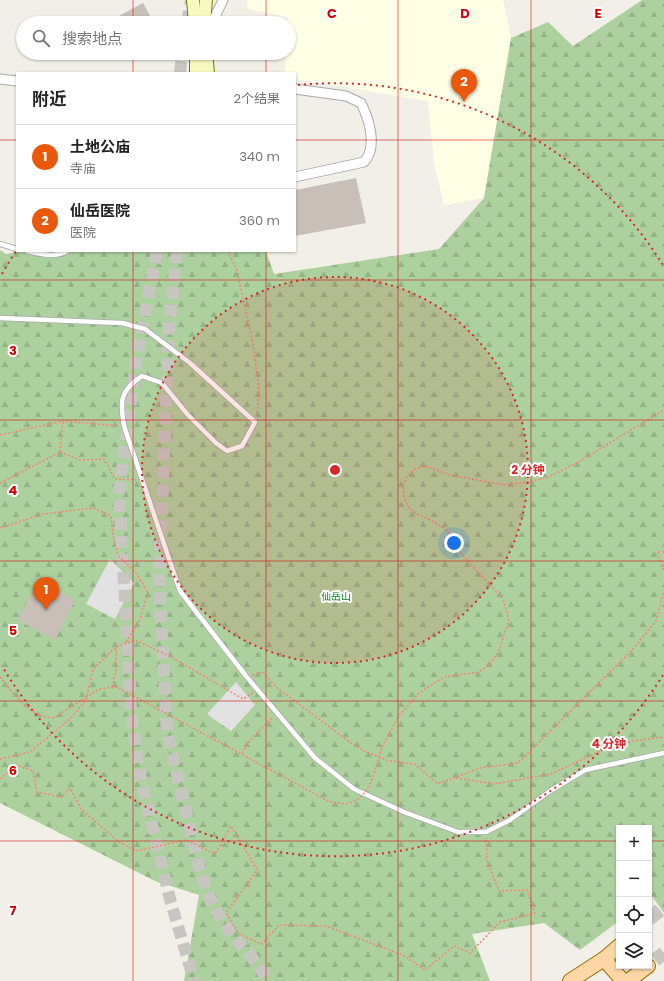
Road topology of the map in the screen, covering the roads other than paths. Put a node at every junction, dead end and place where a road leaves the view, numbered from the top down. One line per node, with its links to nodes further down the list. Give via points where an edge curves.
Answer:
1 (193, 0): 4 (street)
2 (206, 0): 5 (street)
3 (222, 0): 6 (street)
4 (194, 16)
5 (205, 16)
6 (215, 16)
7 (196, 60): 9 (street)
8 (207, 60): 10 (street)
9 (196, 72)
10 (208, 72)
11 (0, 79): 12 (street)
12 (16, 81)
13 (296, 89): 14 (street, via 346,96 361,103 369,119 371,150 364,162)
14 (296, 177)
15 (0, 244): 16 (lane)
16 (16, 248)
17 (31, 252): 18 (lane, via 61,255)
18 (66, 252)
19 (0, 318): 20 (lane, via 122,322 145,329 190,363 255,422 242,446 227,451 188,415 162,383 142,376 129,384 120,405 124,426 180,591 257,690 316,758 354,788 404,812 458,832 486,832 510,820 550,791 586,770)
20 (664, 753)
21 (616, 949): 22 (main road)
22 (604, 959): 24 (main road); 25 (main road)
23 (644, 969): 26 (main road)
24 (570, 981)
25 (623, 981)
26 (628, 981)

